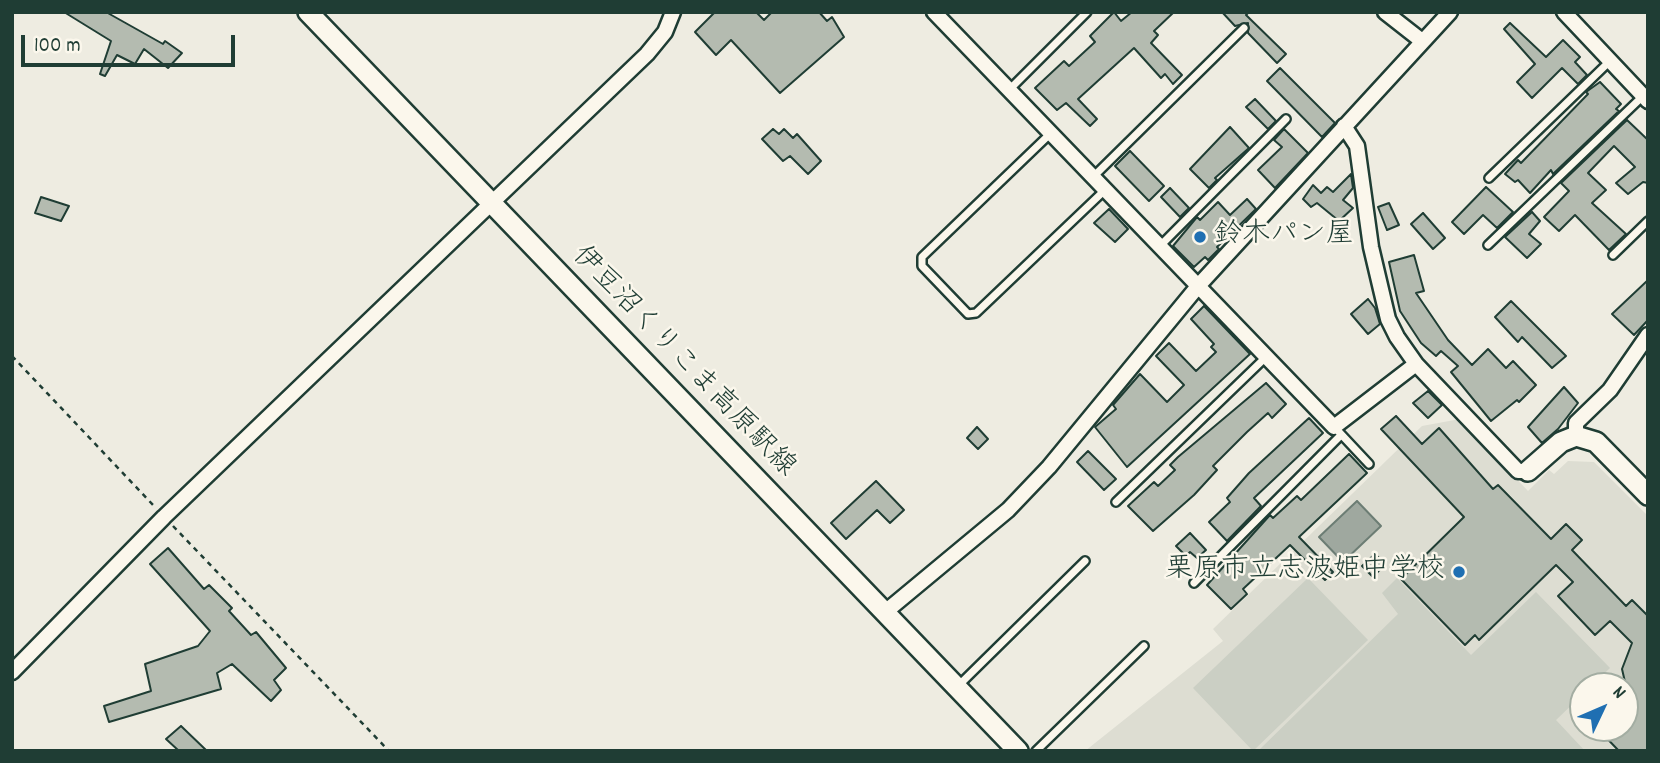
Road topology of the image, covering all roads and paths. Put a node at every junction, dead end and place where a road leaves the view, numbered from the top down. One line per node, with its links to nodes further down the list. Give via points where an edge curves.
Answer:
1 (308, 12): 19 (main road, 伊豆沼くりこま高原駅線)
2 (673, 12): 19 (street, via 665,32 647,54)
3 (934, 12): 11 (street)
4 (1087, 12): 11 (lane)
5 (1385, 12): 9 (street)
6 (1450, 12): 9 (street)
7 (1564, 12): 10 (street)
8 (1244, 28): 16 (lane)
9 (1422, 41): 14 (street)
10 (1610, 61): 12 (street); 17 (lane)
11 (1010, 89): 15 (street)
12 (1645, 99): 21 (lane)
13 (1286, 119): 22 (lane)
14 (1344, 126): 24 (street); 28 (street, via 1357,146 1371,247 1388,319)
15 (1052, 132): 16 (street); 18 (lane, via 922,257 922,266 968,314 976,313)
16 (1094, 176): 18 (street)
17 (1489, 178)
18 (1107, 189): 22 (street)
19 (490, 202): 35 (street); 38 (main road, 伊豆沼くりこま高原駅線)
20 (1648, 221): 23 (lane)
21 (1488, 245)
22 (1158, 247): 24 (street)
23 (1613, 255)
24 (1199, 285): 27 (street); 38 (street, via 1041,476 1008,510)
25 (1648, 335): 30 (street, via 1610,390 1576,423)
26 (12, 356): 35 (path)
27 (1266, 357): 29 (street); 34 (lane)
28 (1416, 364): 29 (street); 32 (street, via 1518,471)
29 (1338, 431): 31 (lane); 37 (lane)
30 (1576, 436): 32 (main road); 33 (main road, via 1596,442)
31 (1369, 464)
32 (1528, 471)
33 (1648, 495)
34 (1116, 502)
35 (164, 517): 40 (street); 42 (path)
36 (1084, 561): 41 (lane)
37 (1194, 583)
38 (884, 613): 41 (main road, 伊豆沼くりこま高原駅線)
39 (1144, 646): 44 (lane)
40 (12, 672)
41 (956, 687): 43 (main road, 伊豆沼くりこま高原駅線)
42 (390, 751)
43 (1018, 751)
44 (1037, 751)

